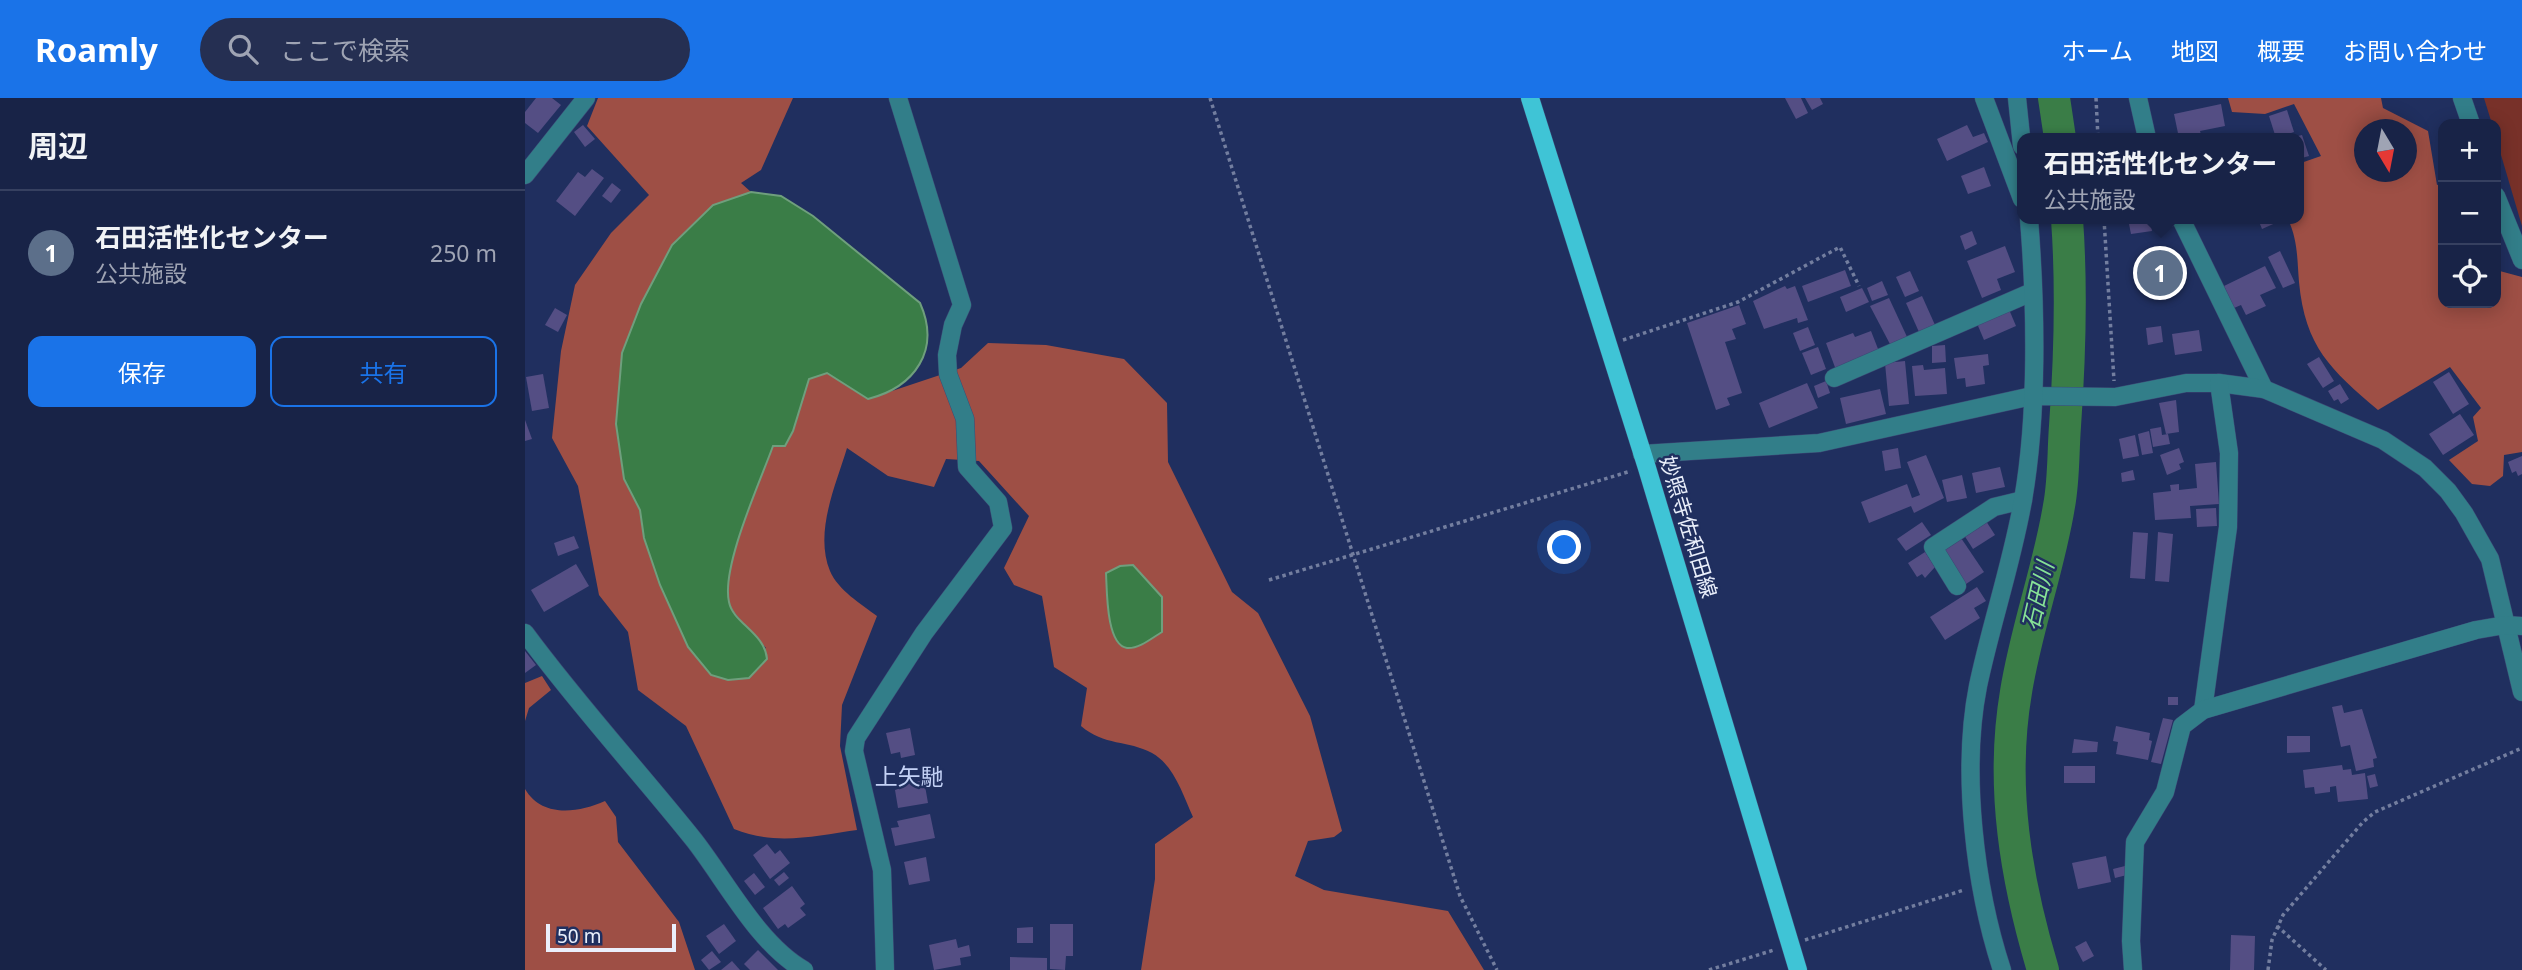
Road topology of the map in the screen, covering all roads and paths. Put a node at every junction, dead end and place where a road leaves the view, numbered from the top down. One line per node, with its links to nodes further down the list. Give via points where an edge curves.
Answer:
1 (586, 98): 14 (street)
2 (898, 98): 43 (street, via 962,306 947,355 948,374 965,419 967,467 998,502 1003,528 924,633 856,738 854,751 882,870)
3 (1210, 98): 31 (path)
4 (1530, 98): 23 (main road, 妙照寺佐和田線)
5 (1984, 98): 15 (street)
6 (2017, 98): 11 (street)
7 (2096, 98): 12 (path)
8 (2138, 98): 13 (street)
9 (2462, 98): 10 (street)
10 (2469, 119)
11 (2021, 133)
12 (2098, 133)
13 (2146, 133)
14 (525, 175)
15 (2017, 186)
16 (2501, 208): 20 (street)
17 (2028, 224): 22 (street)
18 (2104, 224): 28 (path)
19 (2183, 224): 26 (street)
20 (2522, 260)
21 (1859, 286): 23 (path, via 1840,247 1738,302)
22 (2032, 292): 24 (street); 27 (street)
23 (1608, 345): 29 (main road, 妙照寺佐和田線)
24 (1834, 378)
25 (2219, 383): 26 (street); 28 (street, via 2186,383); 37 (street, via 2229,453 2228,527)
26 (2264, 390): 34 (street, via 2383,440 2425,468 2464,513 2490,559)
27 (2037, 396): 28 (street); 29 (street, via 1819,443); 30 (street)
28 (2111, 397)
29 (1645, 461): 31 (path, via 1616,474); 41 (main road, 妙照寺佐和田線)
30 (2023, 500): 33 (street, via 1994,507 1933,547); 39 (street, via 1977,690 1971,771)
31 (1353, 554): 32 (path); 44 (path, via 1460,896)
32 (1269, 580)
33 (1957, 586)
34 (2514, 625): 36 (street); 37 (street, via 2476,630)
35 (525, 633): 42 (street, via 567,690 694,840 770,943)
36 (2522, 692)
37 (2203, 710): 48 (street, via 2182,726 2165,792 2134,842)
38 (2522, 747): 40 (path, via 2375,812)
39 (1980, 886): 41 (path); 47 (street)
40 (2277, 926): 49 (path); 50 (path)
41 (1790, 945): 45 (path); 46 (main road, 妙照寺佐和田線)
42 (804, 970)
43 (885, 970)
44 (1497, 970)
45 (1709, 970)
46 (1798, 970)
47 (2002, 970)
48 (2133, 970)
49 (2268, 970)
50 (2326, 970)

